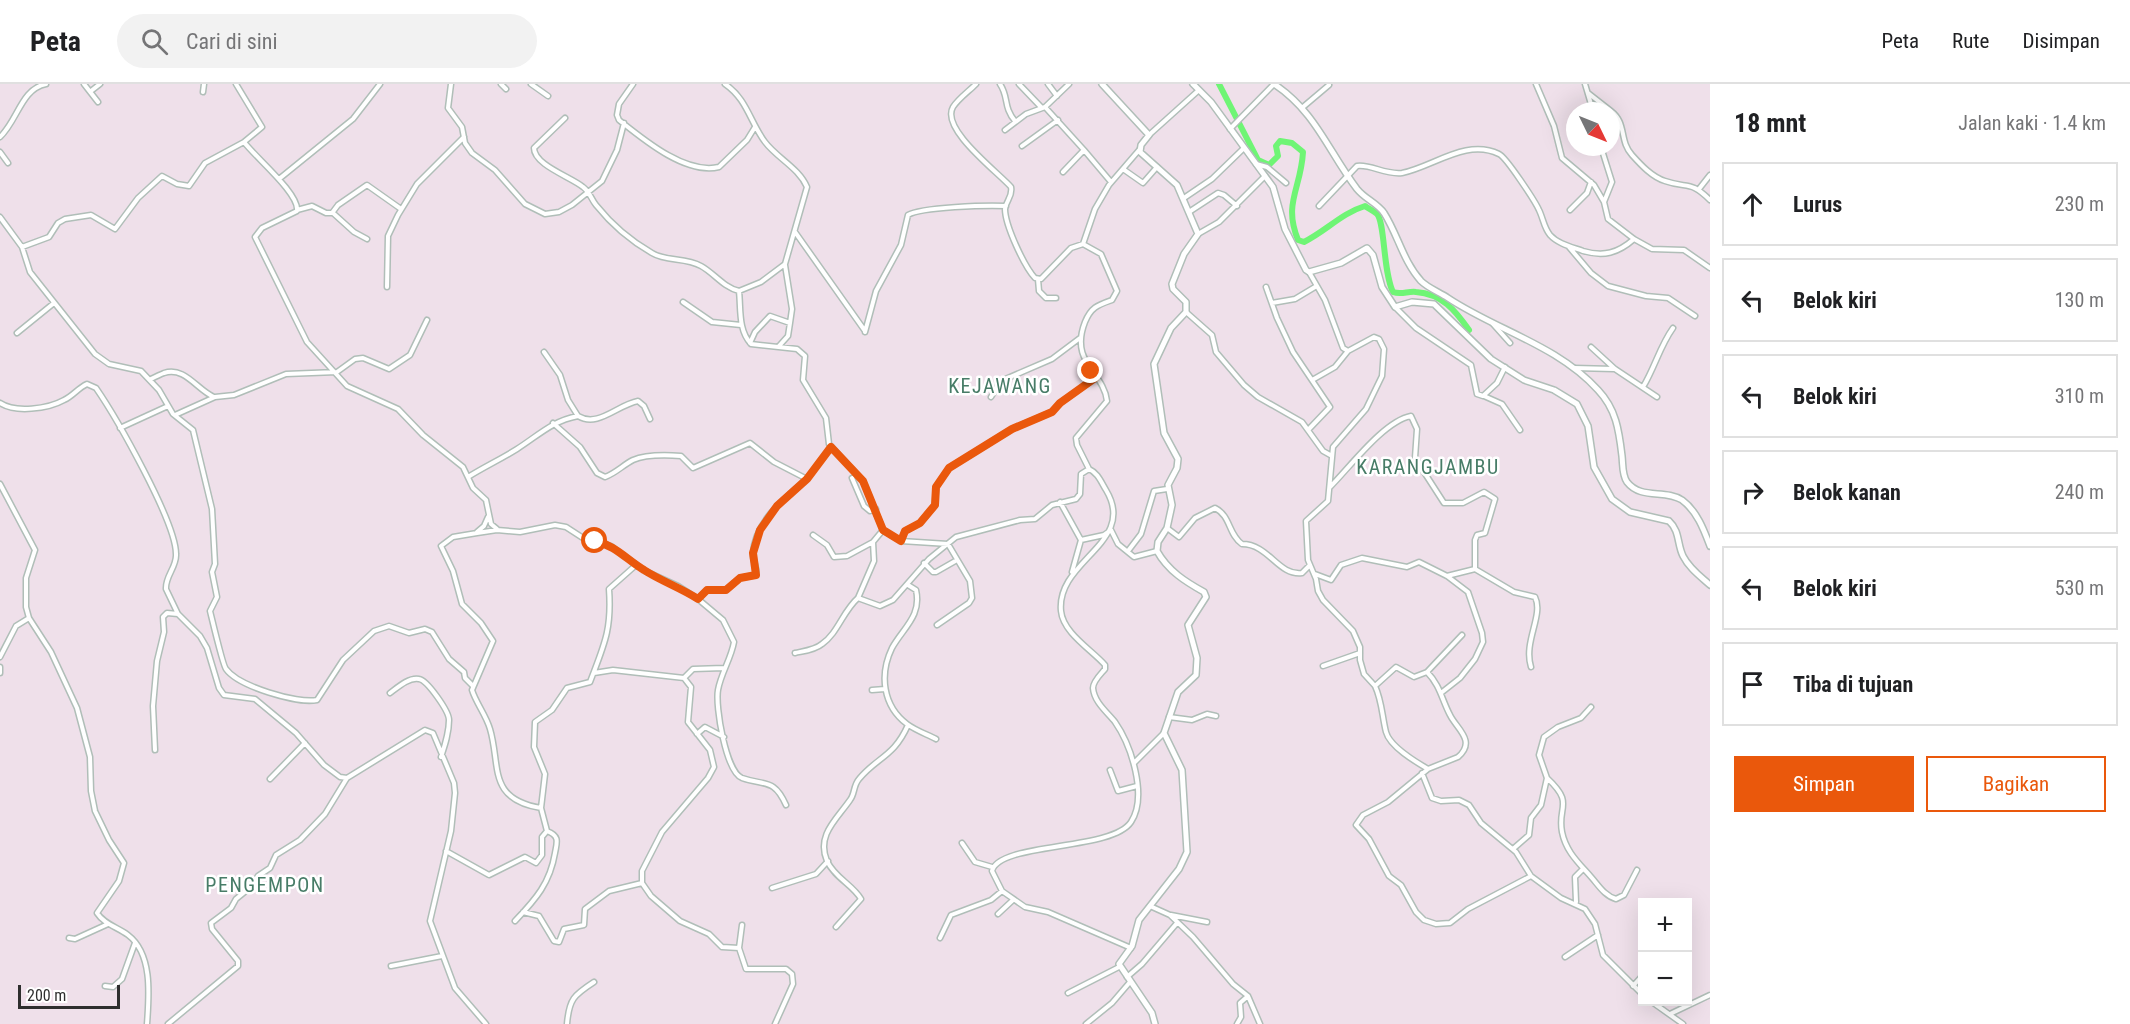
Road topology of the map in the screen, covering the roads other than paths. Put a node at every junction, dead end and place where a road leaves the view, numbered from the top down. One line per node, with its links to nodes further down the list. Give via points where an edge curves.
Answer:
1 (46, 84): 45 (street, via 30,91 16,119)
2 (84, 84): 25 (street)
3 (100, 84): 25 (street)
4 (204, 84): 26 (street)
5 (236, 84): 46 (street, via 262,127)
6 (380, 84): 61 (street, via 353,119)
7 (451, 84): 44 (street, via 448,108)
8 (501, 84): 23 (street)
9 (531, 84): 28 (street)
10 (633, 84): 39 (street, via 617,110)
11 (725, 84): 40 (street, via 739,95)
12 (976, 84): 70 (street, via 953,106 952,117 967,145 1011,187 1012,196)
13 (1000, 84): 37 (street, via 1006,110)
14 (1019, 84): 33 (street)
15 (1048, 84): 29 (street)
16 (1069, 84): 29 (street)
17 (1102, 84): 43 (street)
18 (1194, 84): 24 (street)
19 (1274, 84): 34 (street); 41 (street)
20 (1536, 84): 63 (street, via 1554,126 1562,158)
21 (1585, 84): 27 (street)
22 (1329, 85): 34 (street)
23 (506, 89)
24 (1199, 90): 41 (street); 43 (street)
25 (91, 91): 30 (street)
26 (203, 92)
27 (1588, 93): 31 (street); 32 (street)
28 (548, 96)
29 (1056, 96): 33 (street)
30 (98, 102)
31 (1590, 102)
32 (1600, 102)
33 (1043, 107): 36 (street); 37 (street)
34 (1303, 107): 58 (street)
35 (565, 118): 66 (street, via 534,152 550,168)
36 (1058, 120): 47 (street); 50 (street)
37 (1016, 121): 42 (street)
38 (1620, 121): 65 (street, via 1625,146 1650,172 1664,181)
39 (624, 123): 40 (street, via 680,163 700,168 722,165); 66 (street, via 605,177)
40 (756, 127): 79 (street, via 772,151 807,187)
41 (1233, 127): 48 (street)
42 (1005, 130)
43 (1149, 135): 49 (street)
44 (464, 136): 66 (street, via 472,153 495,170 525,204 539,212 559,212); 73 (street, via 417,184)
45 (0, 137)
46 (244, 142): 61 (street); 85 (street, via 205,163 191,185 184,186 162,176 138,198 117,228 91,215 65,219 49,237)
47 (1022, 146)
48 (1244, 148): 54 (street); 67 (street, via 1212,179)
49 (1140, 149): 55 (street); 56 (street)
50 (1084, 150): 57 (street); 62 (street)
51 (0, 152): 53 (street)
52 (1604, 156): 69 (street, via 1612,182)
53 (8, 163)
54 (1255, 163): 60 (street); 64 (street, via 1267,167)
55 (1158, 166): 56 (street, via 1143,183); 67 (street)
56 (1123, 169): 62 (street)
57 (1063, 172)
58 (1347, 175): 72 (street); 84 (street, via 1360,165 1383,173 1402,173 1467,150 1491,151 1508,161 1537,206 1549,234); 102 (street, via 1358,191 1384,213 1408,262 1424,284)
59 (1710, 175): 65 (street)
60 (1265, 176): 71 (street); 88 (street, via 1273,187 1285,229)
61 (279, 179): 74 (street)
62 (1111, 182): 83 (street, via 1095,209)
63 (1591, 182): 69 (street); 75 (street, via 1587,193)
64 (1286, 183)
65 (1699, 189): 68 (street)
66 (590, 193): 93 (street, via 615,226 637,244 658,257 693,262)
67 (1184, 198): 76 (street)
68 (1710, 200)
69 (1604, 202): 82 (street, via 1608,219)
70 (1006, 206): 79 (street, via 982,204 908,215 902,245 876,291 865,332); 89 (street, via 1009,227 1030,272)
71 (1237, 206): 76 (street, via 1218,193); 80 (street)
72 (1319, 206)
73 (401, 208): 77 (street, via 366,185); 90 (street, via 388,236)
74 (297, 210): 77 (street, via 312,206); 117 (street, via 262,228 255,237 298,329)
75 (1570, 210)
76 (1189, 212): 80 (street)
77 (332, 213): 81 (street)
78 (0, 217): 85 (street)
79 (795, 231): 86 (street)
80 (1198, 234): 99 (street, via 1184,254 1172,284 1186,302)
81 (368, 239)
82 (1634, 239): 84 (street, via 1609,254 1592,254); 87 (street, via 1655,250 1684,250)
83 (1083, 244): 89 (street, via 1071,248); 107 (street, via 1105,260 1117,291 1112,300 1091,309)
84 (1569, 246): 100 (street, via 1591,273 1608,285 1668,298)
85 (22, 247): 96 (street, via 27,267)
86 (785, 264): 93 (street, via 761,282); 103 (street, via 792,309)
87 (1710, 268)
88 (1309, 273): 92 (street); 98 (street, via 1341,263 1367,248 1373,255 1382,287)
89 (1038, 279): 94 (street, via 1041,294)
90 (387, 287)
91 (1266, 287): 97 (street)
92 (1315, 287): 97 (street, via 1295,300); 112 (street, via 1325,300 1339,343)
93 (739, 291): 104 (street)
94 (1056, 298)
95 (683, 302): 104 (street, via 712,322)
96 (54, 303): 106 (street); 119 (street, via 100,360 134,368)
97 (1272, 303): 120 (street, via 1293,352)
98 (1395, 307): 114 (street, via 1412,302 1434,304); 122 (street, via 1416,328 1471,365 1474,388)
99 (1186, 312): 133 (street, via 1212,335 1216,352 1244,385); 143 (street, via 1171,328 1154,364 1164,433 1178,459)
100 (1695, 316)
101 (427, 320): 117 (street, via 410,355 396,366 384,369 363,358)
102 (1491, 321): 109 (street); 115 (street)
103 (790, 323): 108 (street, via 770,316); 110 (street, via 788,336)
104 (741, 325): 108 (street)
105 (1673, 328): 121 (street, via 1662,343)
106 (16, 333)
107 (1080, 338): 118 (street, via 1085,360); 124 (street, via 1052,358 1001,381)
108 (750, 343): 110 (street)
109 (1510, 343)
110 (779, 346): 135 (street, via 797,349 805,356 803,380 823,411)
111 (1591, 347): 116 (street)
112 (1348, 351): 120 (street, via 1335,367); 136 (street, via 1376,337 1384,349 1384,369 1371,402 1337,442)
113 (544, 352): 129 (street, via 560,375)
114 (1505, 366): 122 (street, via 1497,383); 169 (street, via 1580,407 1588,426 1594,467 1612,499 1630,512 1663,518 1674,525 1687,564)
115 (1572, 368): 116 (street); 157 (street, via 1599,391 1615,415 1622,468 1628,483 1643,493 1681,500 1697,518)
116 (1615, 369): 121 (street)
117 (334, 373): 123 (street, via 286,374 234,395); 138 (street, via 356,391 398,409 463,467)
118 (1095, 378): 137 (street, via 1107,401 1076,440); 154 (street, via 1052,412 1012,429 949,468 936,487 935,505 920,523 905,531)
119 (151, 379): 123 (street, via 176,373); 127 (street)
120 (1314, 379): 133 (street, via 1330,407)
121 (1643, 387): 125 (street)
122 (1483, 396): 134 (street, via 1502,404)
123 (214, 397): 128 (street)
124 (991, 397)
125 (1657, 397)
126 (0, 404): 132 (street, via 13,409 61,402 87,384 96,388)
127 (168, 406): 128 (street); 132 (street)
128 (175, 415): 188 (street, via 189,425 196,438 208,488 215,564 212,575 217,597 210,610 223,664 237,679)
129 (578, 416): 130 (street, via 598,420 617,407 638,401); 131 (street)
130 (650, 419)
131 (553, 423): 138 (street); 140 (street, via 580,447 604,477 636,459 661,455 681,456 693,468 750,443 774,462)
132 (120, 428): 172 (street, via 138,456 175,546 176,560 166,584)
133 (1309, 429): 136 (street, via 1323,451)
134 (1521, 430)
135 (831, 447): 140 (street); 145 (street, via 863,481)
136 (1332, 456): 142 (street)
137 (1089, 469): 144 (street, via 1081,474 1078,497); 150 (street, via 1099,477 1110,497)
138 (468, 477): 146 (street, via 486,500)
139 (852, 478): 145 (street, via 864,506 870,511)
140 (807, 479): 171 (street, via 777,506 760,530 753,553 756,575 740,578 726,590 707,590)
141 (0, 483): 173 (street, via 35,550 26,578)
142 (1330, 487): 163 (street, via 1326,504 1306,521); 164 (street, via 1384,431 1411,416 1417,429 1415,458 1444,503 1463,503 1484,492 1495,500 1485,533 1476,537)
143 (1167, 489): 147 (street, via 1172,505); 158 (street, via 1158,489 1152,495 1141,534)
144 (1060, 502): 153 (street); 156 (street, via 1035,519 964,533)
145 (876, 509): 149 (street)
146 (488, 510): 148 (street); 151 (street, via 487,522)
147 (1167, 528): 159 (street); 163 (street, via 1179,537 1195,518 1215,508 1224,513 1231,534 1242,544 1256,545 1296,574)
148 (497, 530): 151 (street); 162 (street, via 520,532 559,525 610,546)
149 (883, 530): 154 (street); 155 (street)
150 (1110, 530): 153 (street); 158 (street, via 1118,544); 165 (street, via 1105,540)
151 (477, 533): 187 (street, via 453,537 441,546 462,604 493,641)
152 (813, 536): 155 (street, via 827,545 834,558 847,556)
153 (1081, 540): 165 (street)
154 (901, 541): 156 (street)
155 (873, 542): 170 (street, via 874,561)
156 (948, 544): 160 (street); 161 (street)
157 (1710, 546)
158 (1128, 551): 159 (street, via 1138,558)
159 (1157, 551): 197 (street, via 1166,565 1206,597 1188,625 1197,658 1196,675 1178,692)
160 (957, 560): 161 (street, via 936,572); 174 (street, via 970,580 972,598)
161 (924, 563): 168 (street)
162 (636, 565): 171 (street); 184 (street, via 609,589 608,637)
163 (1310, 565): 166 (street)
164 (1475, 569): 167 (street); 180 (street, via 1514,592 1535,597 1538,608 1528,649)
165 (1072, 572): 206 (street, via 1062,602 1062,616 1078,639 1105,664 1106,669 1093,684 1093,690)
166 (1314, 574): 167 (street, via 1331,580 1341,565 1367,558 1407,567 1419,562); 177 (street, via 1320,596 1353,631)
167 (1447, 576): 193 (street, via 1471,596 1483,642 1460,678)
168 (908, 585): 170 (street, via 886,605 873,605); 190 (street, via 916,590 916,611 892,648)
169 (1710, 585)
170 (858, 598): 176 (street, via 821,646)
171 (698, 599): 182 (street, via 723,620 734,642)
172 (178, 614): 194 (street, via 207,648 224,695); 204 (street, via 167,613 164,617 153,706)
173 (29, 618): 178 (street, via 16,626); 237 (street, via 51,652 77,708 90,756 95,811 124,863 119,881 97,911)
174 (937, 625)
175 (1462, 635): 183 (street)
176 (795, 653)
177 (1360, 653): 179 (street); 189 (street, via 1364,674)
178 (0, 657)
179 (1323, 666)
180 (1531, 666)
181 (0, 667): 185 (street)
182 (724, 668): 186 (street, via 693,669); 201 (street, via 717,707)
183 (1427, 672): 189 (street, via 1414,677 1396,667); 193 (street)
184 (594, 673): 186 (street, via 613,670); 215 (street, via 590,682 567,688 552,710 535,722 534,747 545,774)
185 (0, 674)
186 (684, 678): 200 (street, via 691,687 688,722)
187 (472, 685): 188 (street, via 432,632 425,629 409,633 389,626 374,631 343,660 317,700 298,700); 215 (street, via 490,727 498,777 514,799)
188 (252, 686): 194 (street)
189 (1375, 686): 207 (street, via 1388,737)
190 (885, 689): 191 (street); 198 (street, via 891,710)
191 (872, 690)
192 (390, 693): 205 (street, via 409,680 426,682 448,711 448,736)
193 (1442, 693): 207 (street, via 1452,719 1461,729 1464,749 1458,757)
194 (248, 696): 203 (street)
195 (1591, 707): 211 (street, via 1581,718 1544,737 1539,755)
196 (1216, 716): 197 (street, via 1207,714 1192,720)
197 (1168, 717): 199 (street)
198 (908, 725): 202 (street); 220 (street, via 894,749 858,780 850,801 827,830 824,848)
199 (1162, 734): 206 (street); 230 (street, via 1182,770 1188,845 1179,869)
200 (697, 735): 201 (street, via 705,727); 225 (street, via 710,750 713,772 662,832 642,871)
201 (724, 737): 214 (street, via 737,775 770,783)
202 (936, 739)
203 (305, 743): 210 (street, via 324,765); 212 (street)
204 (155, 750)
205 (441, 758): 210 (street, via 433,733 425,730); 219 (street, via 455,793)
206 (1135, 762): 213 (street)
207 (1428, 769): 209 (street)
208 (1110, 770): 213 (street, via 1118,791)
209 (1422, 773): 218 (street, via 1432,798 1464,802 1481,823); 224 (street, via 1388,802 1358,818 1356,825 1369,839 1389,876 1401,885 1420,918 1441,925 1450,923 1468,909)
210 (347, 778): 262 (street, via 325,814 300,840 276,855 270,868 258,876 231,908 213,919 210,926 238,966)
211 (1547, 778): 218 (street, via 1529,834); 222 (street, via 1565,805 1562,826 1568,849)
212 (270, 779)
213 (1137, 786): 221 (street, via 1131,822 1118,834 1014,856)
214 (786, 805)
215 (541, 808): 216 (street)
216 (547, 831): 219 (street, via 542,837 542,855 536,863 525,857 489,875); 231 (street, via 558,840 552,872 545,887)
217 (962, 843): 221 (street, via 975,862)
218 (1513, 849): 224 (street)
219 (446, 851): 246 (street, via 430,916)
220 (828, 861): 226 (street, via 816,874); 239 (street, via 843,883 861,899)
221 (992, 867): 227 (street)
222 (1583, 869): 223 (street, via 1607,895 1616,899 1624,895); 229 (street, via 1575,878)
223 (1637, 870)
224 (1532, 876): 229 (street, via 1561,898)
225 (642, 884): 231 (street, via 602,894 585,909 584,925 564,929 557,943 539,916); 245 (street, via 680,921 710,934 722,947)
226 (771, 888)
227 (1002, 891): 228 (street); 242 (street, via 991,900 951,915)
228 (1012, 900): 232 (street); 244 (street)
229 (1577, 903): 240 (street, via 1589,914)
230 (1150, 906): 233 (street); 244 (street, via 1139,920)
231 (523, 912): 234 (street)
232 (998, 914)
233 (1170, 915): 235 (street); 236 (street)
234 (515, 921)
235 (1207, 922)
236 (1177, 923): 250 (street); 258 (street)
237 (108, 924): 241 (street); 243 (street)
238 (742, 924): 245 (street)
239 (836, 927)
240 (1598, 935): 247 (street); 254 (street, via 1603,955)
241 (69, 938)
242 (940, 938)
243 (135, 942): 253 (street, via 120,982 113,987); 261 (street, via 149,978)
244 (1133, 943): 249 (street)
245 (739, 948): 265 (street, via 747,970 786,969 792,974 790,991)
246 (442, 956): 248 (street); 263 (street, via 455,988)
247 (1565, 957)
248 (390, 966)
249 (1119, 967): 250 (street); 256 (street)
250 (1128, 980): 266 (street, via 1112,1003); 267 (street, via 1152,1013)
251 (1638, 980): 254 (street)
252 (594, 982): 264 (street, via 570,1002)
253 (105, 986)
254 (1633, 986): 255 (street)
255 (1638, 990)
256 (1068, 993)
257 (1710, 995): 260 (street)
258 (1248, 996): 268 (street, via 1240,1004); 269 (street)
259 (1658, 1006): 260 (street)
260 (1670, 1014): 270 (street)
261 (147, 1024)
262 (168, 1024)
263 (487, 1024)
264 (567, 1024)
265 (775, 1024)
266 (1086, 1024)
267 (1155, 1024)
268 (1237, 1024)
269 (1260, 1024)
270 (1683, 1024)

